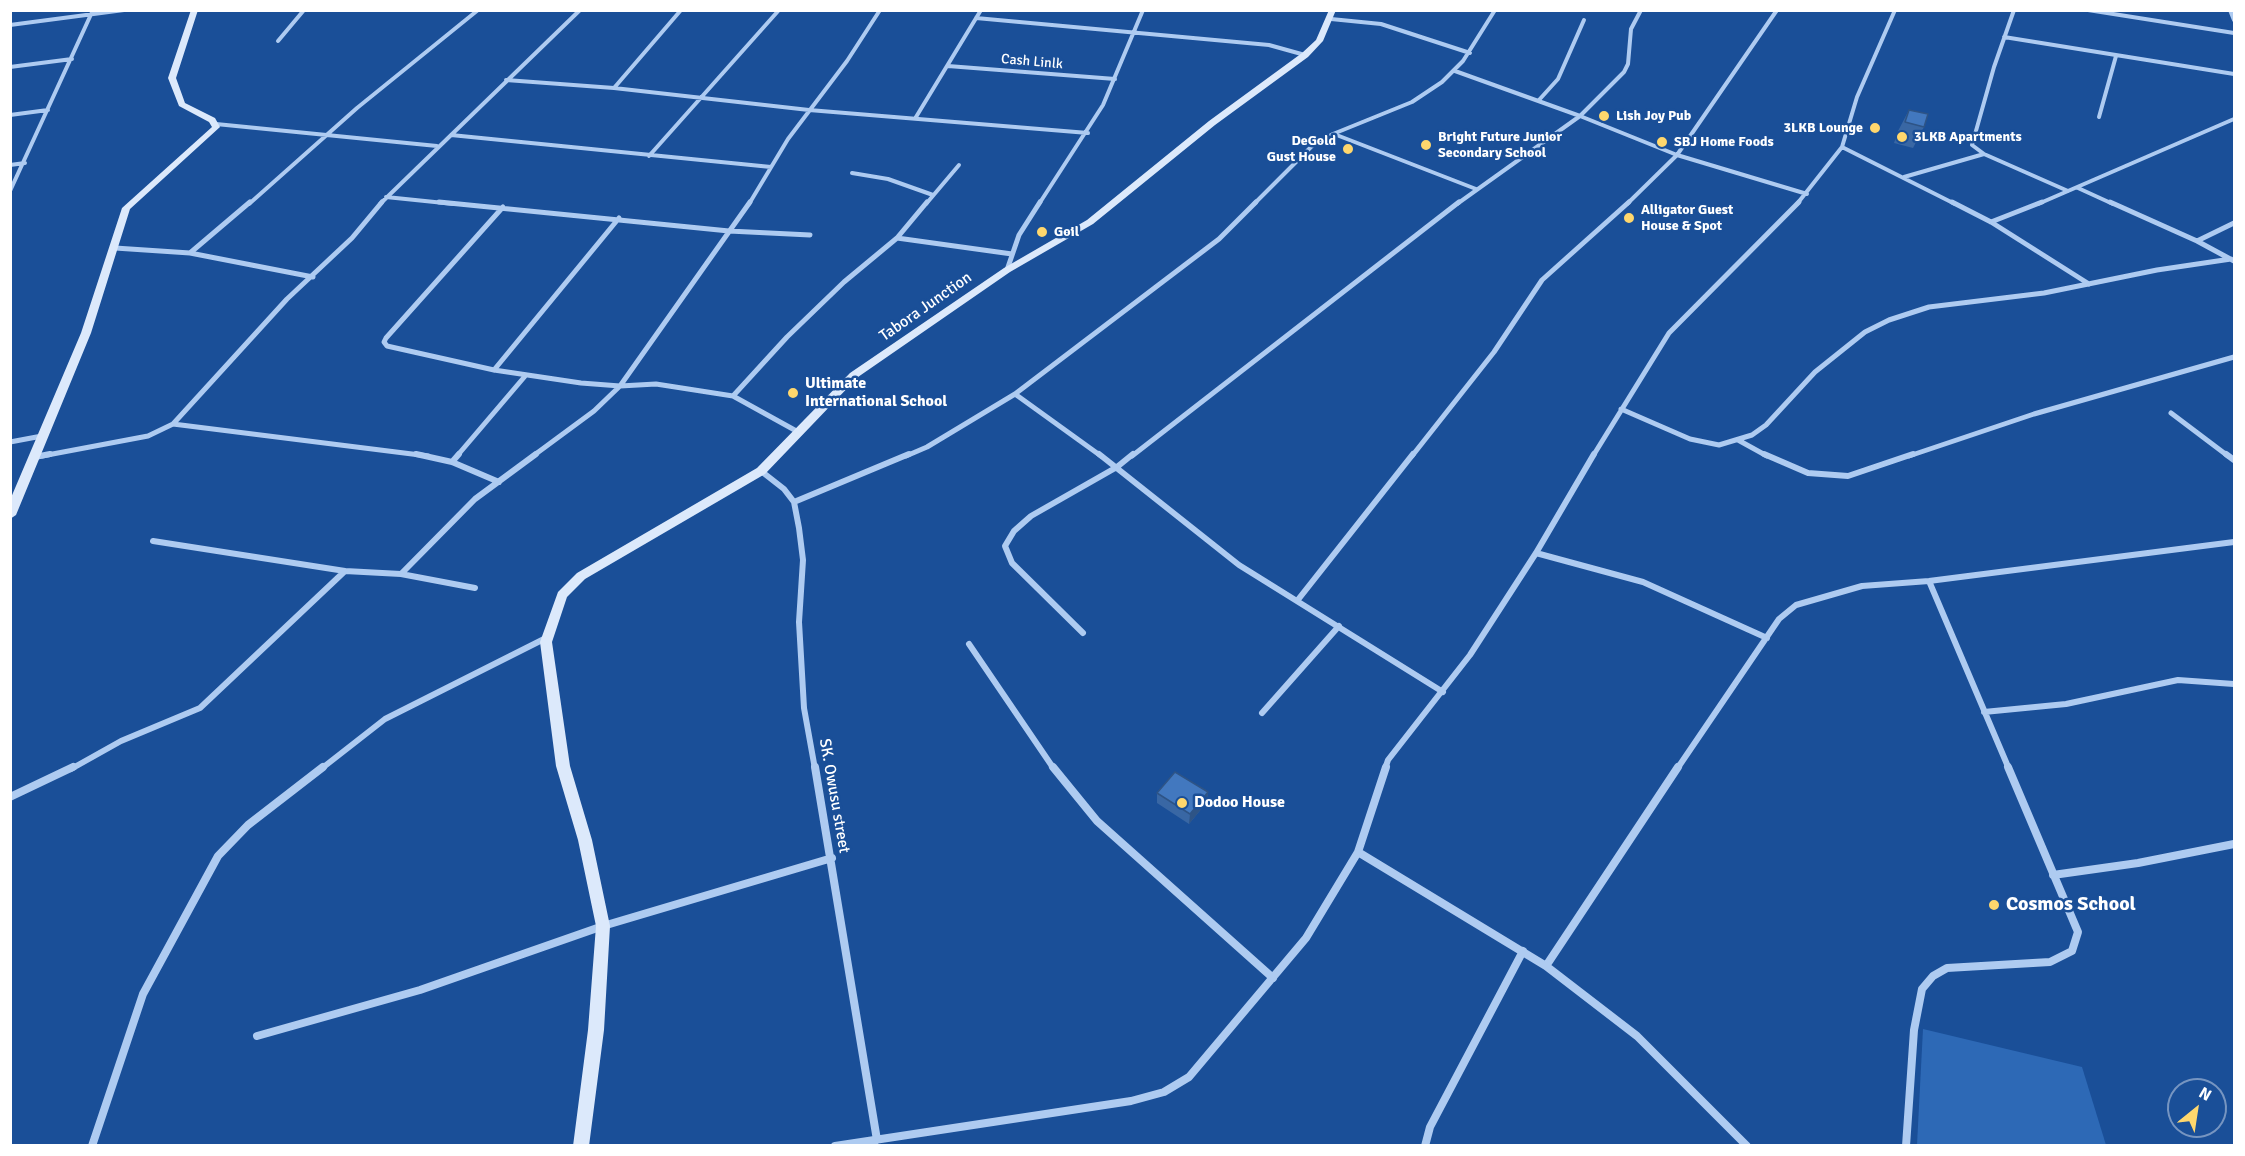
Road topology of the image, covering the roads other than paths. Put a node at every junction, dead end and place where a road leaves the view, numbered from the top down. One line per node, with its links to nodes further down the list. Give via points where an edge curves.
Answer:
1 (124, 10): 18 (street)
2 (195, 10): 48 (street, via 172,78 182,104)
3 (304, 10): 27 (street)
4 (478, 10): 52 (street)
5 (580, 10): 37 (street)
6 (681, 10): 38 (street)
7 (779, 10): 39 (street)
8 (880, 10): 42 (street)
9 (981, 10): 20 (street)
10 (1143, 10): 24 (street)
11 (1495, 10): 28 (street)
12 (1641, 10): 44 (street, via 1631,29 1624,72)
13 (1777, 10): 57 (street)
14 (1894, 10): 54 (street, via 1857,97)
15 (2014, 10): 26 (street)
16 (2088, 10): 25 (street)
17 (2230, 10): 22 (street)
18 (92, 13): 23 (street); 31 (street)
19 (1332, 15): 28 (street, via 1381,24); 29 (street, Tabora Junction, via 1319,41)
20 (976, 18): 24 (street); 32 (street)
21 (1584, 20): 40 (street, via 1558,79)
22 (2235, 20)
23 (10, 25)
24 (1132, 31): 29 (street, via 1269,45); 36 (street)
25 (2235, 33)
26 (2004, 38): 30 (street); 55 (street, via 1972,145)
27 (278, 41)
28 (1470, 52): 34 (street)
29 (1305, 56): 83 (street, Tabora Junction, via 1212,123 1090,222)
30 (2116, 56): 35 (street); 46 (street)
31 (72, 59): 33 (street); 41 (street)
32 (948, 66): 36 (street, Cash Linlk); 45 (street)
33 (10, 67)
34 (1455, 71): 40 (street); 50 (street, via 1412,102)
35 (2235, 74)
36 (1115, 79): 49 (street)
37 (506, 81): 38 (street); 51 (street)
38 (614, 88): 39 (street)
39 (702, 99): 42 (street); 56 (street)
40 (1539, 100): 44 (street)
41 (48, 110): 43 (street); 58 (street)
42 (809, 110): 45 (street); 61 (street)
43 (10, 115)
44 (1580, 116): 57 (street); 65 (street)
45 (916, 117): 49 (street)
46 (2099, 117)
47 (2235, 119): 64 (street)
48 (216, 124): 52 (street); 79 (street, via 209,136 126,208)
49 (1088, 133): 81 (street, via 1019,235)
50 (1333, 134): 65 (street); 90 (street, via 1313,145 1219,239)
51 (452, 135): 53 (street); 56 (street)
52 (327, 136): 53 (street); 80 (street)
53 (437, 146): 70 (street)
54 (1842, 147): 63 (street); 69 (street)
55 (1984, 154): 63 (street); 67 (street)
56 (648, 156): 61 (street)
57 (1677, 156): 69 (street); 114 (street, via 1542,280 1494,352)
58 (25, 163): 59 (street); 66 (street)
59 (10, 165)
60 (959, 165): 68 (street)
61 (771, 167): 75 (street)
62 (852, 172): 68 (street, via 888,179)
63 (1904, 177): 73 (street)
64 (2078, 188): 67 (street); 78 (street)
65 (1476, 189): 102 (street)
66 (10, 191)
67 (2069, 192): 73 (street)
68 (933, 195): 77 (street)
69 (1808, 195): 92 (street, via 1669,333)
70 (386, 197): 71 (street); 84 (street)
71 (503, 207): 72 (street); 87 (street, via 384,342 391,348)
72 (619, 218): 75 (street); 87 (street)
73 (1991, 222): 85 (street)
74 (2235, 223): 78 (street)
75 (729, 231): 76 (street); 89 (street)
76 (810, 235)
77 (897, 238): 81 (street); 91 (street, via 844,282)
78 (2197, 241): 82 (street)
79 (116, 248): 80 (street); 96 (street)
80 (190, 253): 84 (street)
81 (1012, 254): 83 (street)
82 (2233, 260): 85 (street, via 2157,270)
83 (1007, 270): 95 (street, Tabora Junction, via 854,375)
84 (313, 276): 94 (street)
85 (2089, 285): 97 (street, via 1929,308 1889,320 1865,332 1815,372 1766,425)
86 (2235, 357): 97 (street, via 2034,414 1848,476 1808,473)
87 (494, 370): 88 (street)
88 (526, 375): 89 (street); 101 (street)
89 (620, 386): 91 (street, via 656,384); 104 (street, via 584,419)
90 (1015, 394): 102 (street); 105 (street, via 927,447)
91 (733, 396): 95 (street)
92 (1621, 409): 97 (street, via 1690,439 1719,445); 109 (street)
93 (2171, 413): 100 (street)
94 (173, 424): 99 (street, via 148,436); 101 (street)
95 (800, 432): 103 (street, Tabora Junction)
96 (45, 436): 98 (street); 99 (street)
97 (1738, 440)
98 (10, 442)
99 (35, 457): 106 (street)
100 (2235, 460)
101 (452, 462): 104 (street)
102 (1117, 467): 114 (street, via 1210,544); 116 (street, via 1031,516 1014,531 1005,546 1012,563)
103 (761, 471): 105 (street); 117 (street, Tabora Junction, via 581,576 562,595)
104 (499, 482): 111 (street, via 475,499)
105 (794, 502): 127 (street, SK. Owusu street, via 803,560 799,622 804,708)
106 (10, 515)
107 (153, 541): 110 (street)
108 (2235, 542): 112 (street)
109 (1536, 553): 118 (street, via 1643,582); 121 (street)
110 (345, 571): 111 (street); 124 (street, via 200,708 121,741)
111 (401, 574): 113 (street)
112 (1929, 581): 118 (street, via 1862,586 1796,605 1779,619); 122 (street)
113 (475, 588)
114 (1298, 601): 115 (street)
115 (1339, 626): 121 (street); 123 (street)
116 (1083, 633)
117 (547, 636): 129 (street, via 563,766 587,849); 135 (street, via 378,723 248,825 218,856 143,994)
118 (1767, 638): 131 (street)
119 (969, 644): 132 (street, via 1055,770 1097,821)
120 (2235, 684): 122 (street, via 2178,680 2066,704)
121 (1443, 692): 126 (street, via 1388,760)
122 (1984, 712): 128 (street)
123 (1263, 713)
124 (10, 797)
125 (2235, 844): 128 (street)
126 (1358, 852): 130 (street); 132 (street, via 1306,938)
127 (831, 858): 129 (street); 134 (street, SK. Owusu street)
128 (2053, 875): 140 (street, via 2078,932 2072,951 2050,962 1947,968 1922,989 1914,1030)
129 (603, 926): 133 (street, via 420,990); 136 (street, via 596,1030)
130 (1523, 951): 131 (street); 138 (street, via 1430,1127)
131 (1546, 966): 139 (street, via 1637,1036)
132 (1273, 978): 134 (street, via 1189,1077 1164,1092 1131,1101)
133 (257, 1036)
134 (877, 1140): 137 (street)
135 (92, 1146)
136 (581, 1146)
137 (835, 1146)
138 (1425, 1146)
139 (1747, 1146)
140 (1906, 1146)

